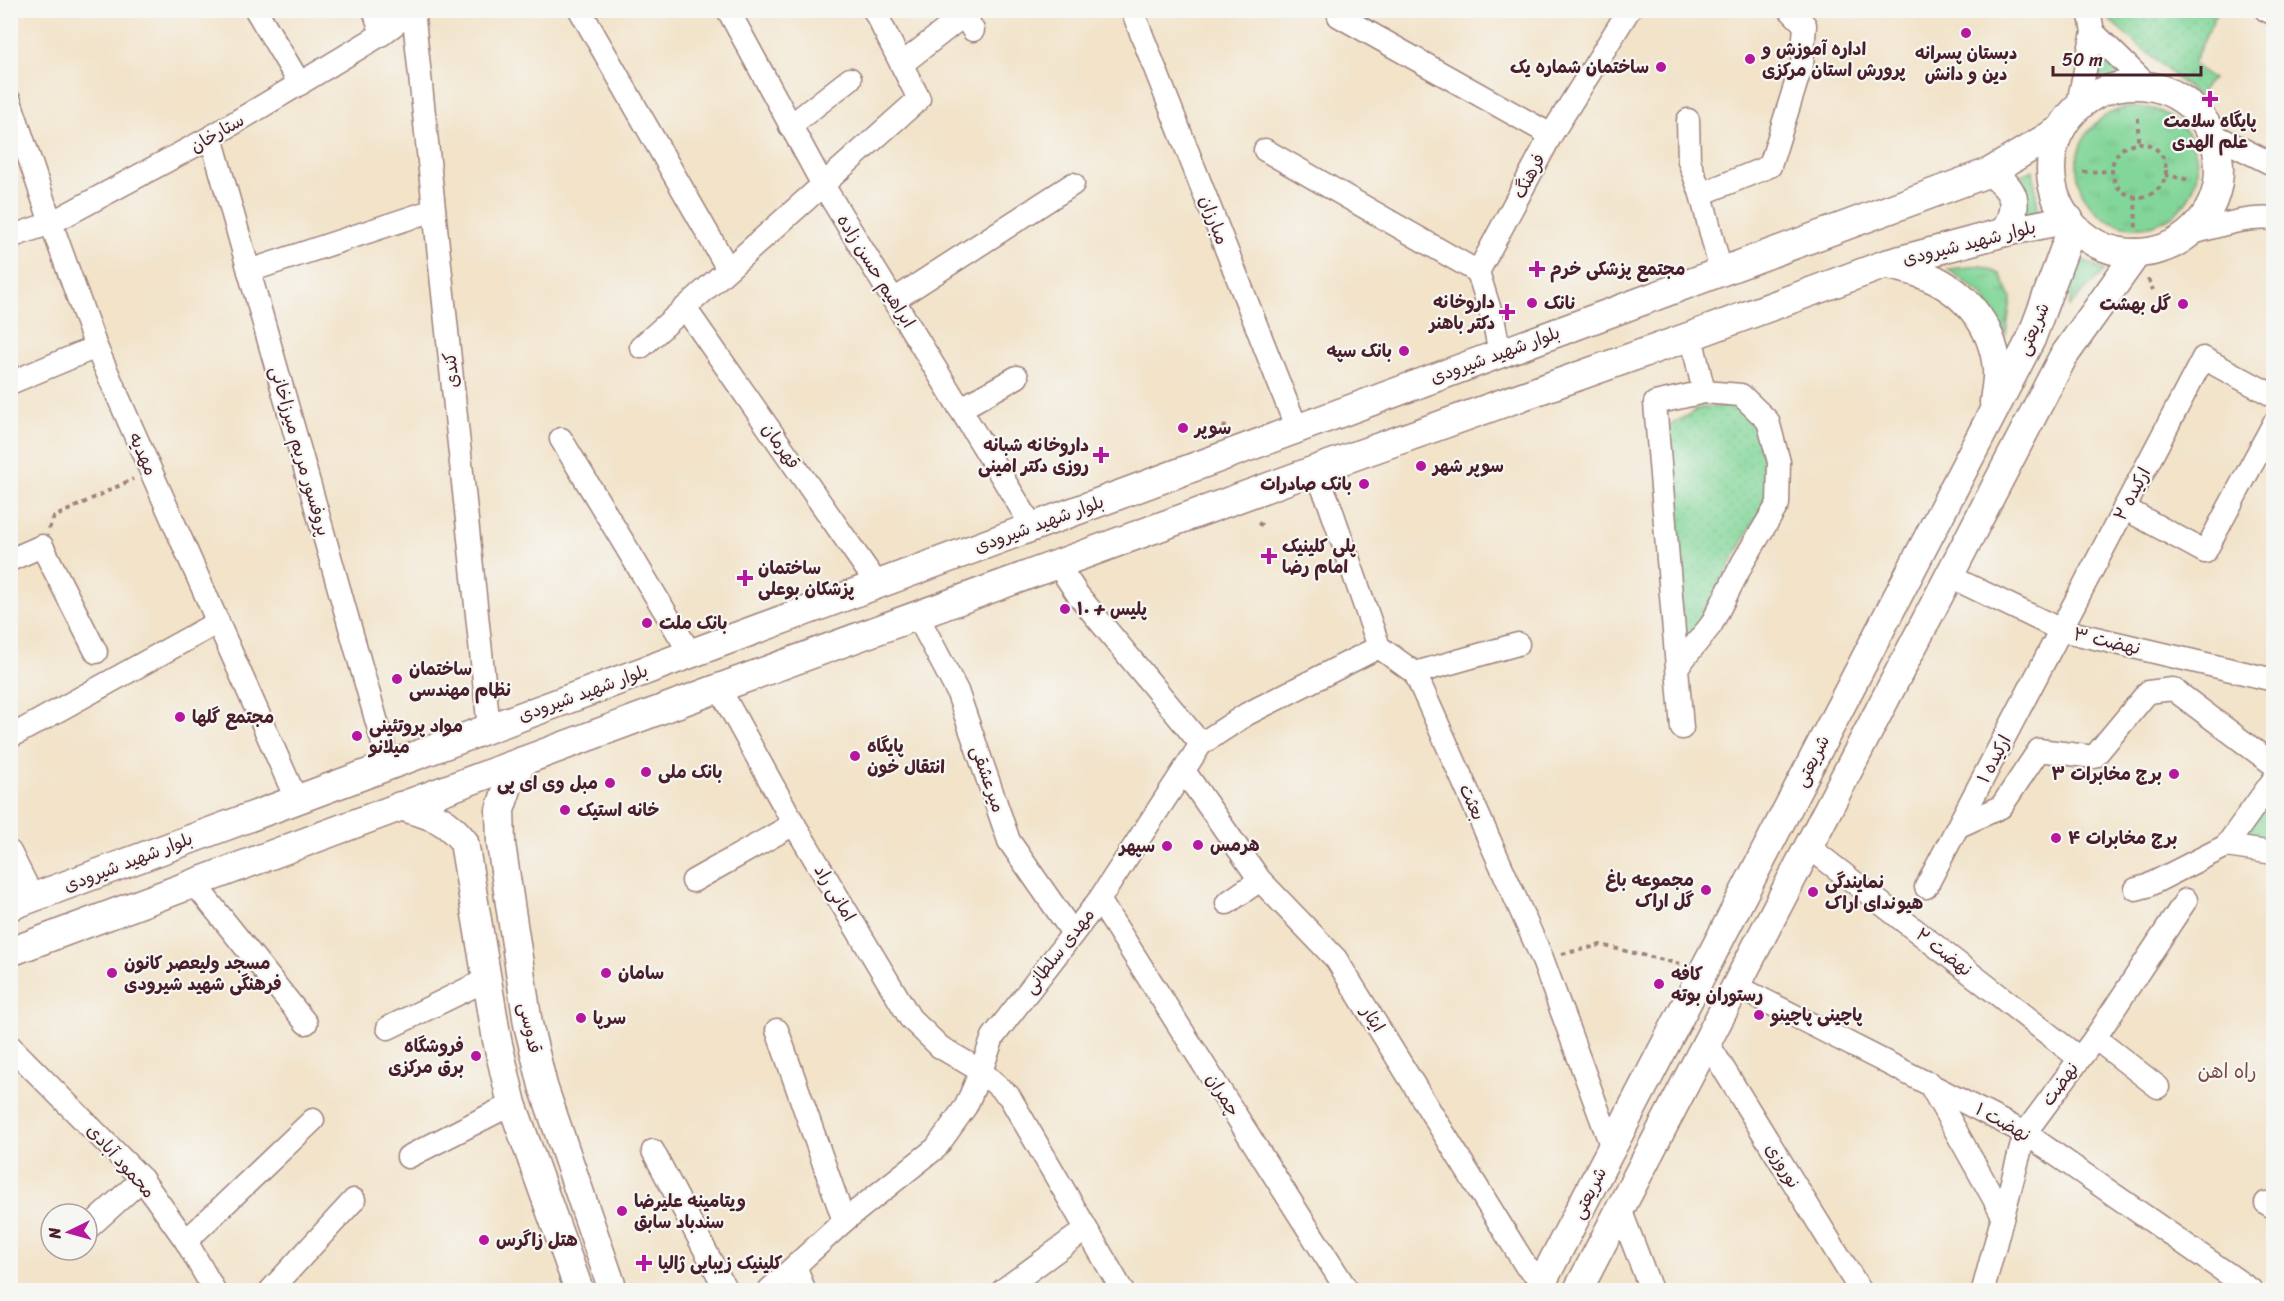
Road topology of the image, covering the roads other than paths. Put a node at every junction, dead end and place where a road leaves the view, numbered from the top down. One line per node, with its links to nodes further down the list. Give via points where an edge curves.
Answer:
1 (256, 10): 18 (street)
2 (374, 10): 15 (street)
3 (580, 10): 42 (street)
4 (728, 10): 23 (street, ابراهیم حسن زاده)
5 (874, 10): 16 (street)
6 (1132, 10): 61 (street, مبارزان)
7 (1790, 10): 32 (street, via 1805,25 1802,64 1770,166)
8 (2266, 10): 11 (street)
9 (413, 11): 15 (street, ستارخان); 33 (street, کندی)
10 (1627, 11): 25 (street, فرهنگ)
11 (2274, 14)
12 (1340, 16): 25 (street)
13 (2091, 21): 19 (street); 21 (street)
14 (973, 30): 16 (street, via 964,15)
15 (382, 34): 18 (street, ستارخان)
16 (902, 64): 31 (street, via 919,99)
17 (850, 79): 23 (street)
18 (300, 84): 26 (street, ستارخان)
19 (2147, 85): 21 (main road, بلوار شهید شیرودی, via 2121,85 2097,93); 24 (main road, via 2173,93 2195,109)
20 (10, 101): 35 (street, مهدیه)
21 (2069, 118): 29 (main road, بلوار شهید شیرودی); 36 (main road, via 2052,153 2052,179 2059,204)
22 (1688, 120): 32 (street, via 1689,161)
23 (790, 126): 31 (street, ابراهیم حسن زاده)
24 (2211, 133): 28 (street); 38 (main road, via 2219,159 2217,187 2207,213)
25 (1551, 135): 44 (street, فرهنگ)
26 (211, 137): 35 (street, ستارخان); 43 (street, پروفسور مریم میرزاخانی)
27 (1265, 150): 44 (street)
28 (2274, 165)
29 (1989, 172): 37 (main road, via 2005,183 2014,199 2013,217); 45 (main road, بلوار شهید شیرودی)
30 (1073, 184): 46 (street)
31 (823, 185): 42 (street); 46 (street, ابراهیم حسن زاده)
32 (1701, 194): 45 (street)
33 (434, 210): 43 (street); 81 (street, کندی)
34 (2274, 219): 38 (street, via 2232,222)
35 (51, 222): 39 (street, ستارخان); 50 (street, مهدیه)
36 (2071, 223): 37 (main road, بلوار شهید شیرودی); 40 (main road, via 2091,241); 49 (main road, شریعتی)
37 (2005, 232): 41 (main road, بلوار شهید شیرودی)
38 (2188, 234): 40 (main road, via 2164,248)
39 (10, 237)
40 (2137, 254): 53 (main road, شریعتی)
41 (1886, 264): 48 (main road, بلوار شهید شیرودی); 59 (main road, via 1920,273 1954,291 1972,308 1987,332 1997,370)
42 (728, 269): 47 (street)
43 (249, 270): 86 (street, پروفسور مریم میرزاخانی)
44 (1478, 272): 52 (street)
45 (1721, 272): 52 (main road, بلوار شهید شیرودی)
46 (894, 300): 58 (street, ابراهیم حسن زاده)
47 (685, 308): 51 (street); 69 (street, قهرمان)
48 (1691, 336): 56 (street); 63 (main road, بلوار شهید شیرودی)
49 (2031, 339): 53 (main road, via 2046,331 2055,333 2065,348); 59 (main road, شریعتی)
50 (96, 347): 55 (street); 71 (street, مهدیه)
51 (641, 347)
52 (1500, 354): 61 (main road, بلوار شهید شیرودی)
53 (2063, 357): 68 (main road, شریعتی)
54 (1017, 377): 58 (street)
55 (10, 383)
56 (1704, 392): 77 (street, via 1655,403); 77 (street, via 1741,395 1768,421 1779,462 1778,504 1711,625)
57 (2274, 396): 64 (street, ارکیده ۲, via 2203,358)
58 (960, 409): 65 (street, ابراهیم حسن زاده)
59 (1993, 413): 126 (main road, شریعتی)
60 (2274, 423): 64 (street, via 2205,552)
61 (1297, 429): 65 (main road, بلوار شهید شیرودی)
62 (561, 439): 76 (street)
63 (1315, 470): 67 (main road, بلوار شهید شیرودی); 74 (street)
64 (2124, 508): 72 (street, ارکیده ۲)
65 (1032, 526): 69 (main road, بلوار شهید شیرودی)
66 (10, 560): 75 (street, via 42,546)
67 (1058, 565): 70 (main road, بلوار شهید شیرودی); 84 (street, via 1078,595)
68 (1949, 576): 72 (street, نهضت ۳); 97 (main road, شریعتی)
69 (877, 584): 76 (main road, بلوار شهید شیرودی)
70 (918, 617): 80 (main road, بلوار شهید شیرودی); 109 (street, میرعشقی, via 957,691 1009,841)
71 (218, 622): 83 (street); 90 (street, مهدیه)
72 (2061, 630): 79 (street, نهضت ۳); 93 (street, ارکیده ۱)
73 (1518, 644): 78 (street)
74 (1379, 647): 78 (street, بعثت); 84 (street, مهدی سلطانی, via 1247,714)
75 (96, 652)
76 (690, 653): 81 (main road, بلوار شهید شیرودی)
77 (1678, 666): 82 (street)
78 (1414, 673): 126 (street, بعثت, via 1542,958)
79 (2274, 680)
80 (719, 688): 85 (main road, بلوار شهید شیرودی); 92 (street, امانی راد)
81 (489, 728): 86 (main road, بلوار شهید شیرودی)
82 (1682, 728)
83 (10, 737)
84 (1201, 744): 88 (street, مهدی سلطانی)
85 (523, 761): 91 (main road, بلوار شهید شیرودی); 95 (main road, قدوسی, via 501,804)
86 (389, 765): 90 (main road, بلوار شهید شیرودی)
87 (2274, 765): 93 (street, via 2173,689 2148,692 2094,758 2039,750 2001,807)
88 (1184, 771): 100 (street, ایثار); 105 (street, مهدی سلطانی)
89 (2274, 779): 96 (street)
90 (296, 799): 107 (main road, بلوار شهید شیرودی)
91 (400, 806): 94 (main road, via 447,822); 102 (main road, بلوار شهید شیرودی)
92 (794, 824): 101 (street); 120 (street, امانی راد, via 910,1018 940,1047)
93 (1959, 826): 103 (street, ارکیده ۱)
94 (464, 842): 95 (main road, via 472,826 488,824); 111 (main road, قدوسی)
95 (501, 844): 142 (main road, قدوسی, via 528,1024 543,1086)
96 (2226, 846): 99 (street); 104 (street, via 2162,868)
97 (1809, 847): 112 (main road, شریعتی); 119 (street, نهضت ۲)
98 (10, 852): 107 (street)
99 (2274, 853)
100 (1260, 880): 108 (street); 138 (street, ایثار, via 1336,959)
101 (693, 881)
102 (194, 883): 110 (main road, بلوار شهید شیرودی); 113 (street)
103 (1926, 887)
104 (2136, 889)
105 (1099, 900): 109 (street, مهدی سلطانی); 148 (street, چمران)
106 (2186, 900): 116 (street, نهضت)
107 (22, 902)
108 (1227, 903)
109 (1073, 933): 120 (street, مهدی سلطانی, via 993,1037)
110 (10, 952)
111 (486, 980): 114 (street); 123 (main road, قدوسی)
112 (1736, 986): 117 (main road, شریعتی); 121 (street, نهضت ۱)
113 (306, 1023)
114 (388, 1028)
115 (777, 1030): 134 (street)
116 (2095, 1038): 119 (street, نهضت); 122 (street)
117 (1707, 1042): 131 (main road, شریعتی); 151 (street, نوروزی)
118 (10, 1047): 129 (street, محمود آبادی)
119 (2079, 1058): 125 (street, نهضت)
120 (981, 1071): 134 (street, مهدی سلطانی, via 966,1106 936,1148); 135 (street, امانی راد, via 1009,1096)
121 (1929, 1083): 125 (street, نهضت ۱); 132 (street)
122 (2158, 1087)
123 (512, 1104): 128 (street); 141 (main road, قدوسی)
124 (313, 1120): 136 (street)
125 (2025, 1132): 132 (street, نهضت); 153 (street, نهضت ۱)
126 (1612, 1148): 138 (main road, شریعتی)
127 (653, 1150): 143 (street)
128 (408, 1157)
129 (142, 1179): 133 (street); 136 (street, محمود آبادی)
130 (354, 1200): 140 (street)
131 (1620, 1209): 149 (main road, شریعتی); 150 (street)
132 (2004, 1215): 152 (street, نهضت)
133 (99, 1218)
134 (844, 1221): 137 (street, مهدی سلطانی)
135 (1085, 1230): 146 (street); 147 (street, امانی راد)
136 (186, 1241): 139 (street, محمود آبادی)
137 (796, 1267): 144 (street, مهدی سلطانی); 145 (street)
138 (1540, 1285)
139 (214, 1290)
140 (271, 1290)
141 (579, 1290)
142 (613, 1290)
143 (726, 1290)
144 (770, 1290)
145 (804, 1290)
146 (1003, 1290)
147 (1122, 1290)
148 (1347, 1290)
149 (1578, 1290)
150 (1651, 1290)
151 (1860, 1290)
152 (1983, 1290)
153 (2251, 1290)

